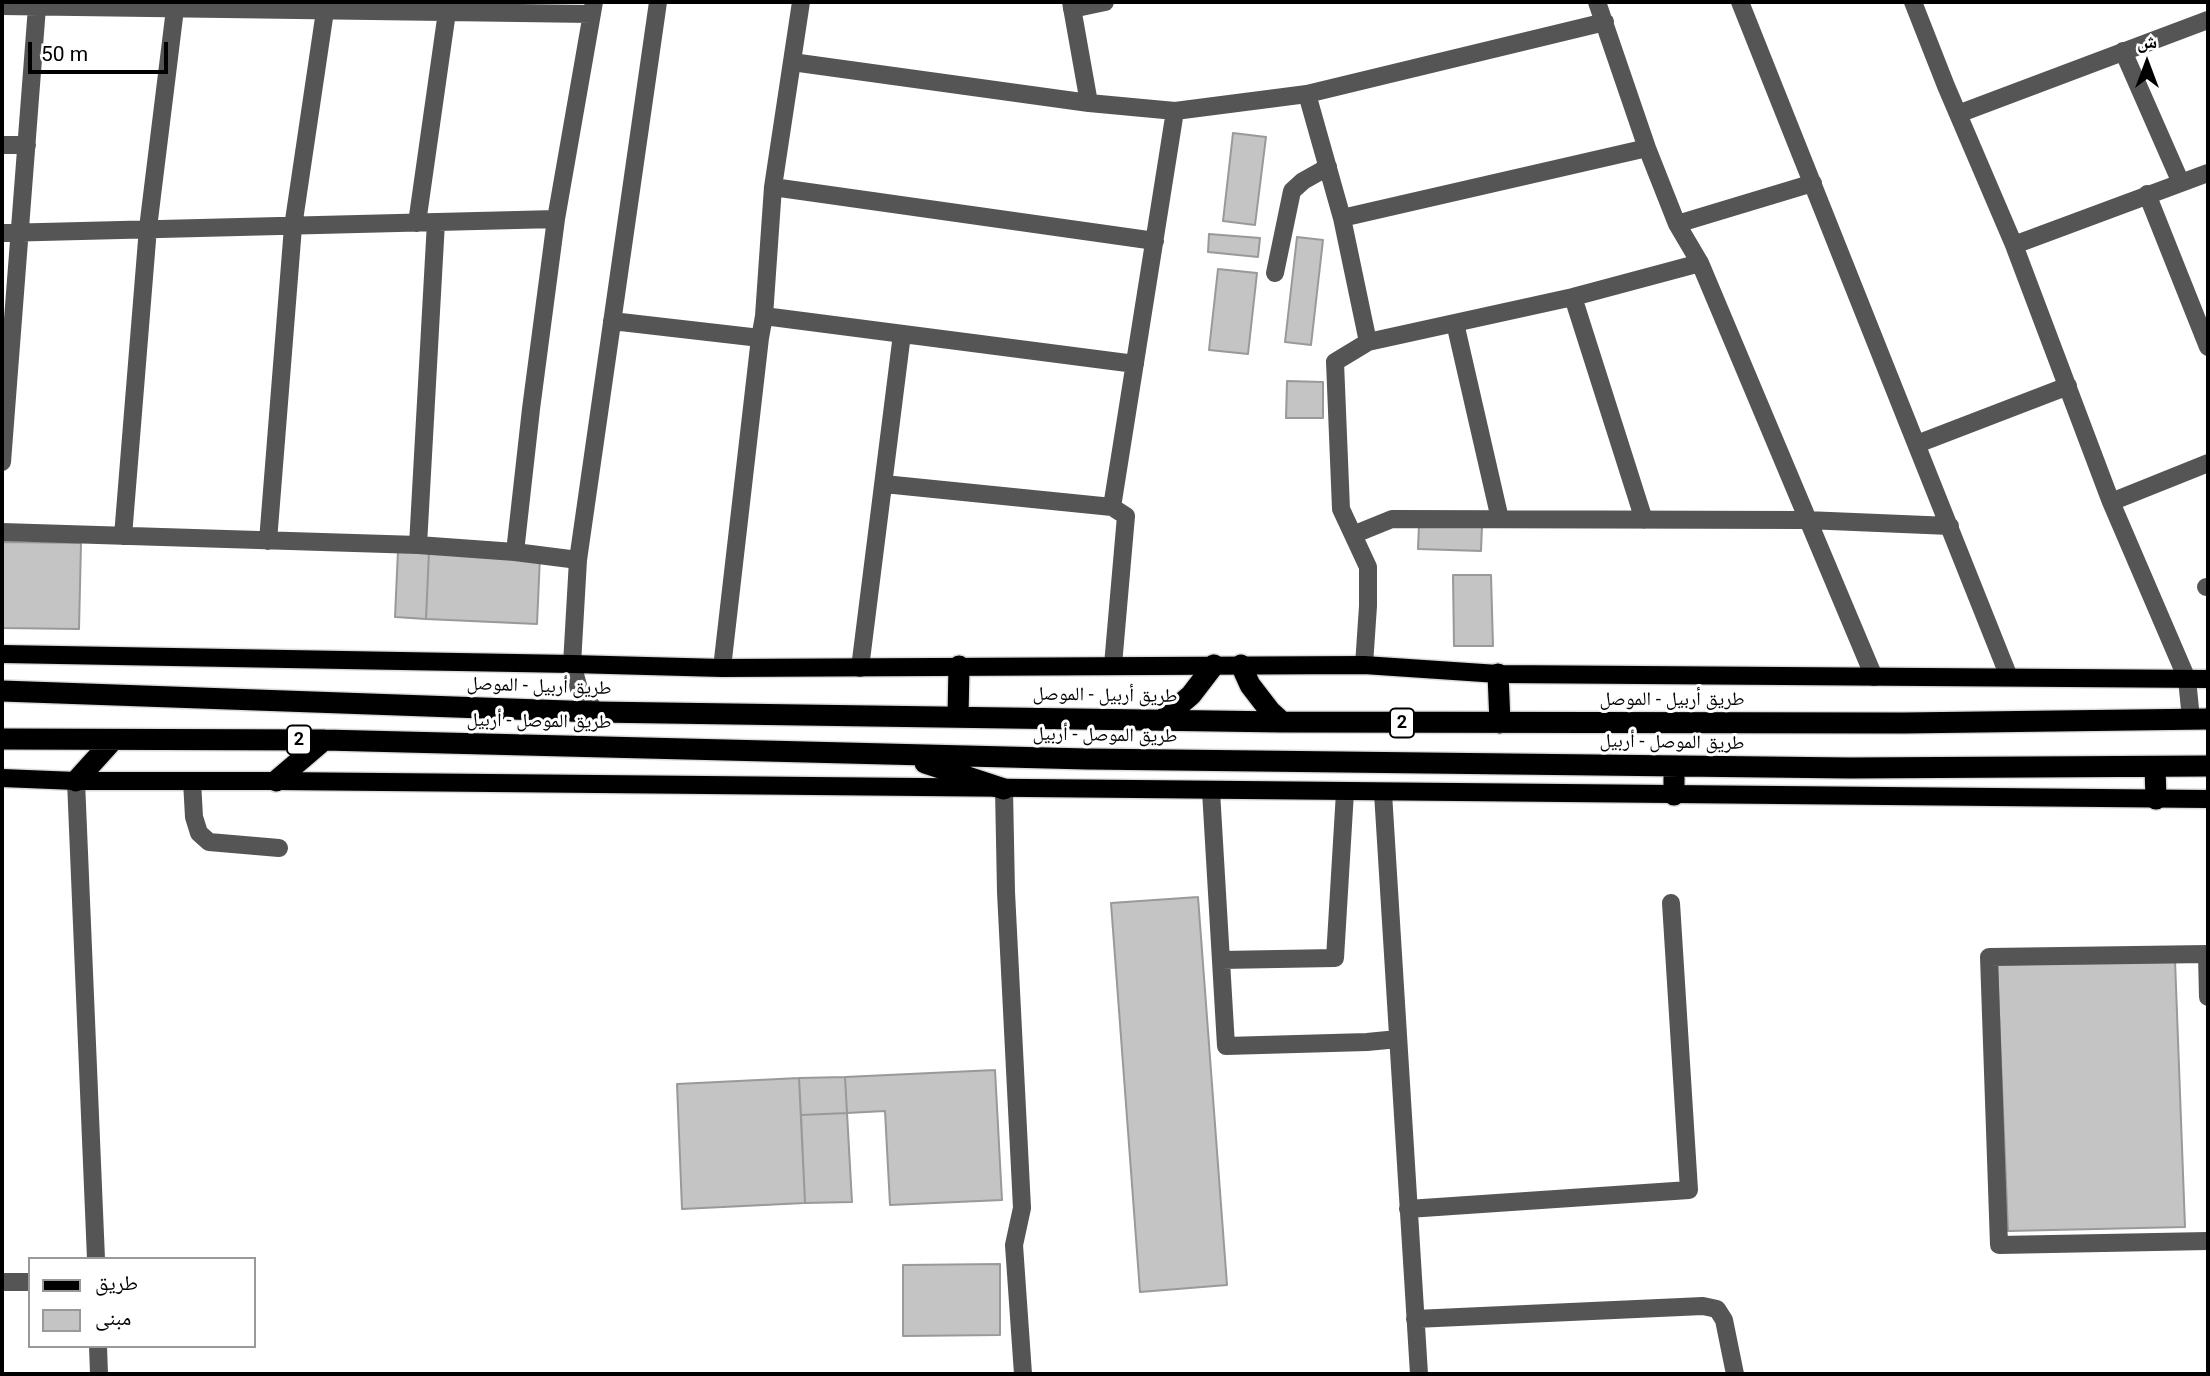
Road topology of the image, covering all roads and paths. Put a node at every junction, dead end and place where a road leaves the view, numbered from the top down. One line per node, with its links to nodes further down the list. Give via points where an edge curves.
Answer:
1 (658, 2): 49 (street)
2 (801, 2): 20 (street)
3 (1105, 2): 10 (street)
4 (1597, 2): 18 (street)
5 (1740, 2): 30 (street)
6 (1913, 2): 24 (street)
7 (58, 5): 11 (street); 14 (street)
8 (2, 6): 11 (street)
9 (272, 6): 14 (street); 15 (street)
10 (1072, 6): 22 (street)
11 (37, 7): 26 (street)
12 (496, 7): 13 (street); 16 (street)
13 (593, 8): 35 (street)
14 (175, 9): 40 (street)
15 (325, 11): 16 (street); 39 (street)
16 (447, 12): 37 (street)
17 (2208, 20): 19 (street)
18 (1605, 22): 21 (street); 27 (street)
19 (2123, 51): 24 (street); 31 (street)
20 (792, 62): 22 (street); 32 (street)
21 (1307, 94): 23 (street); 28 (street)
22 (1089, 103): 23 (street)
23 (1175, 111): 43 (street)
24 (1958, 114): 44 (street)
25 (2, 145): 26 (street)
26 (27, 145): 41 (street)
27 (1647, 148): 34 (street); 38 (street)
28 (1328, 167): 34 (street); 46 (street, via 1292,191)
29 (2208, 173): 31 (street)
30 (1813, 183): 38 (street); 58 (street)
31 (2181, 183): 33 (street)
32 (774, 187): 43 (street); 48 (street)
33 (2147, 194): 44 (street); 51 (street)
34 (1342, 218): 54 (street)
35 (556, 219): 36 (street); 73 (street)
36 (436, 222): 37 (street); 72 (street)
37 (417, 223): 39 (street)
38 (1677, 224): 45 (street)
39 (293, 227): 40 (street); 71 (street)
40 (148, 228): 41 (street); 70 (street)
41 (21, 232): 42 (street); 59 (street)
42 (2, 233)
43 (1154, 241): 56 (street)
44 (2014, 245): 57 (street)
45 (1700, 263): 47 (street); 66 (street)
46 (1275, 273)
47 (1573, 297): 50 (street); 65 (street)
48 (764, 316): 52 (street); 53 (street)
49 (612, 321): 53 (street); 74 (street)
50 (1455, 323): 54 (street); 64 (street)
51 (2204, 325): 55 (street)
52 (902, 334): 56 (street); 61 (street)
53 (760, 338): 82 (street)
54 (1368, 342): 69 (street, via 1335,362 1341,509)
55 (2208, 347)
56 (1135, 364): 63 (street)
57 (2068, 386): 58 (street); 62 (street)
58 (1917, 444): 67 (street)
59 (2, 462)
60 (2208, 463): 62 (street)
61 (884, 484): 63 (street); 83 (street)
62 (2111, 502): 87 (street)
63 (1112, 507): 77 (street, via 1126,516)
64 (1500, 519): 65 (street); 69 (street, via 1392,519)
65 (1644, 520): 66 (street)
66 (1807, 520): 67 (street); 85 (street)
67 (1950, 526): 86 (street)
68 (2, 532): 70 (street)
69 (1354, 534): 80 (street, via 1368,567)
70 (123, 536): 71 (street)
71 (268, 541): 72 (street)
72 (418, 545): 73 (street)
73 (516, 552): 74 (street)
74 (578, 560): 76 (street)
75 (2, 654): 76 (main road)
76 (572, 664): 82 (main road); 90 (street, via 579,689)
77 (1113, 665): 78 (main road); 81 (main road)
78 (1214, 665): 79 (main road); 93 (highway, via 1191,695)
79 (1241, 665): 80 (main road); 94 (highway, via 1250,685)
80 (1364, 665): 84 (main road)
81 (959, 666): 83 (main road); 91 (highway)
82 (722, 668): 83 (main road)
83 (860, 668)
84 (1498, 674): 85 (main road); 95 (highway)
85 (1874, 677): 86 (main road)
86 (2009, 677): 87 (main road)
87 (2187, 679): 88 (main road); 92 (street)
88 (2208, 679)
89 (2, 691): 90 (highway, طريق أربيل - الموصل)
90 (596, 712): 91 (highway, طريق أربيل - الموصل / 2); 99 (highway)
91 (958, 717): 93 (highway, طريق أربيل - الموصل / 2)
92 (2200, 719): 95 (highway, طريق أربيل - الموصل / 2)
93 (1162, 720): 94 (highway, طريق أربيل - الموصل / 2)
94 (1282, 722): 95 (highway, طريق أربيل - الموصل / 2)
95 (1500, 723)
96 (2, 739): 97 (highway, طريق الموصل - أربيل / 2)
97 (113, 740): 98 (highway, طريق الموصل - أربيل / 2); 105 (highway)
98 (324, 740): 99 (highway, طريق الموصل - أربيل / 2); 107 (highway)
99 (597, 746): 100 (highway, طريق الموصل - أربيل / 2)
100 (903, 756): 101 (highway, طريق الموصل - أربيل / 2); 108 (highway)
101 (1674, 766): 103 (highway, طريق الموصل - أربيل / 2); 112 (highway)
102 (2208, 766): 103 (highway, طريق الموصل - أربيل / 2)
103 (2155, 767): 113 (highway)
104 (2, 778): 105 (main road)
105 (76, 781): 106 (main road); 123 (street)
106 (192, 781): 107 (main road); 115 (street, via 194,817 199,833 209,842)
107 (276, 781): 108 (main road)
108 (1004, 789): 109 (main road); 129 (street, via 1022,1208 1014,1245)
109 (1211, 791): 110 (main road); 118 (street)
110 (1345, 792): 111 (main road); 118 (street, via 1335,958)
111 (1383, 793): 112 (main road); 120 (street)
112 (1674, 795): 113 (main road)
113 (2156, 799): 114 (main road)
114 (2208, 799)
115 (279, 848)
116 (1671, 903): 121 (street, via 1689,1190)
117 (2207, 954): 119 (street); 122 (street, via 1989,957 1999,1245)
118 (1221, 960): 120 (street, via 1226,1046)
119 (2208, 997)
120 (1398, 1039): 121 (street)
121 (1408, 1209): 126 (street)
122 (2208, 1241)
123 (96, 1257)
124 (28, 1282): 125 (street)
125 (2, 1283)
126 (1415, 1320): 130 (street); 131 (street, via 1703,1306 1717,1310 1724,1320)
127 (98, 1348): 128 (street)
128 (99, 1374)
129 (1023, 1374)
130 (1419, 1374)
131 (1735, 1374)

